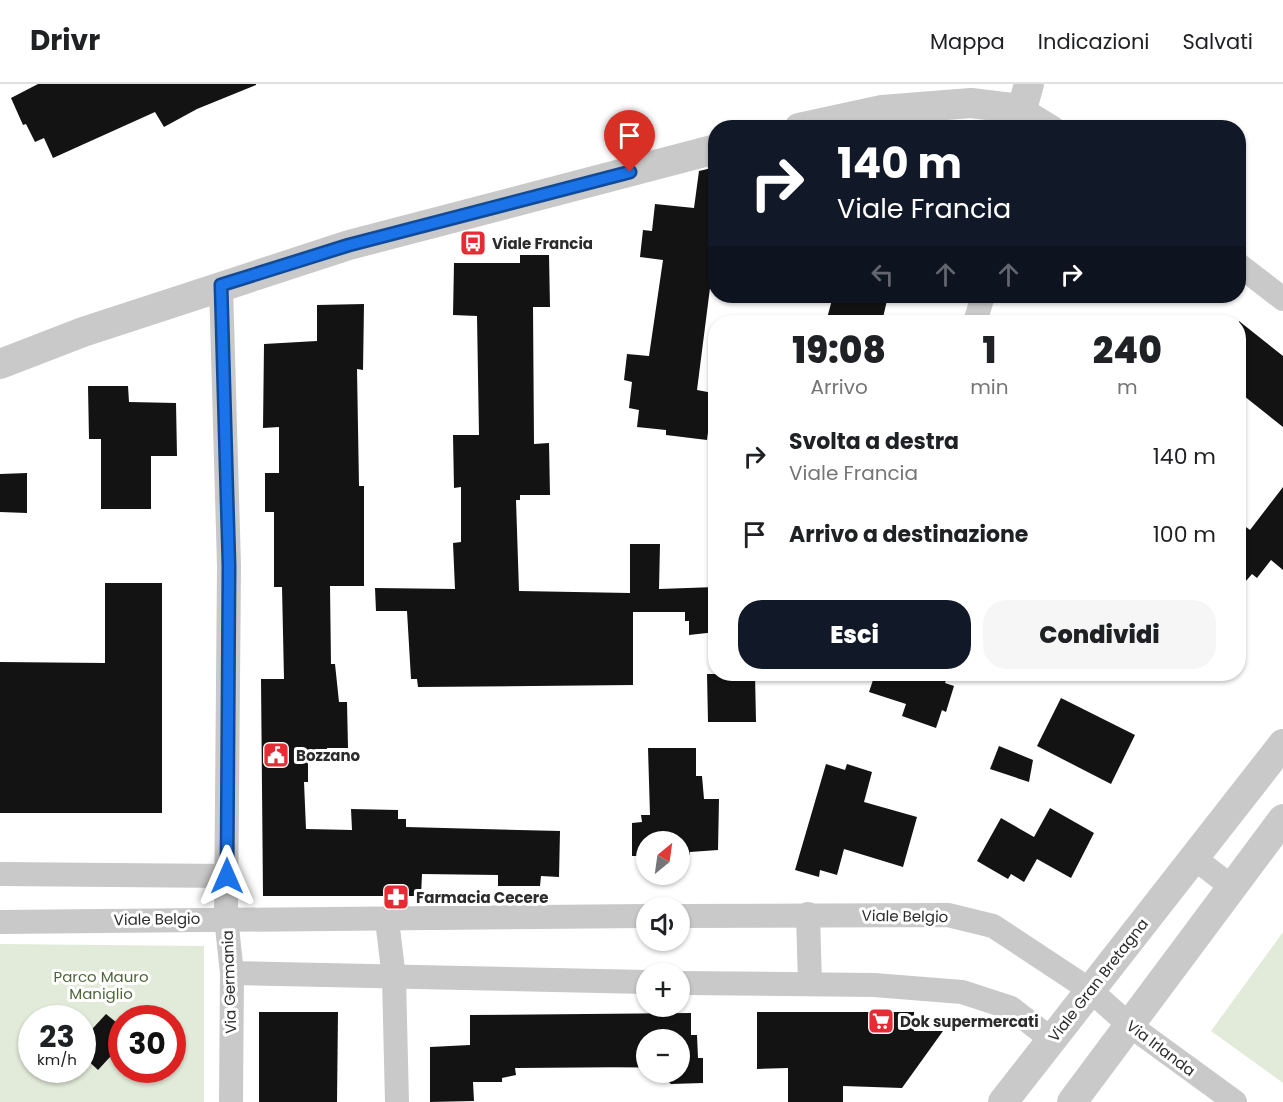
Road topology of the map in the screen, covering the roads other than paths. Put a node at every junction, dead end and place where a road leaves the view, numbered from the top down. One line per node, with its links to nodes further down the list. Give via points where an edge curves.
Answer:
1 (1035, 113): 2 (street, via 971,103 882,110)
2 (836, 120)
3 (708, 151): 5 (street, via 349,245)
4 (1246, 271): 6 (street)
5 (221, 285): 7 (street); 12 (street, Via Germania, via 229,566)
6 (1283, 299)
7 (0, 364)
8 (1283, 744): 10 (street, Viale Gran Bretagna)
9 (1283, 819): 13 (street)
10 (1194, 858): 13 (street); 25 (street, Viale Gran Bretagna)
11 (0, 874): 12 (street)
12 (227, 876): 17 (street, Via Germania)
13 (1232, 887): 26 (street)
14 (808, 914): 16 (street, Viale Belgio); 24 (street); 25 (street, Viale Belgio, via 948,915 993,926)
15 (636, 916): 18 (street, Viale Belgio)
16 (690, 916)
17 (226, 918): 18 (street, Viale Belgio); 19 (street, Viale Belgio); 20 (street, Via Germania)
18 (387, 921): 21 (street)
19 (0, 922)
20 (232, 973): 21 (street); 28 (street, Via Germania)
21 (394, 978): 22 (street); 29 (street)
22 (636, 982)
23 (690, 982): 24 (street)
24 (810, 984): 27 (street, via 962,992 1011,1008)
25 (1090, 990): 26 (street, Via Irlanda); 27 (street, Viale Gran Bretagna)
26 (1128, 1024): 31 (street); 32 (street, Via Irlanda)
27 (1052, 1040): 30 (street, Viale Gran Bretagna)
28 (231, 1102)
29 (397, 1102)
30 (1003, 1102)
31 (1072, 1102)
32 (1234, 1102)

